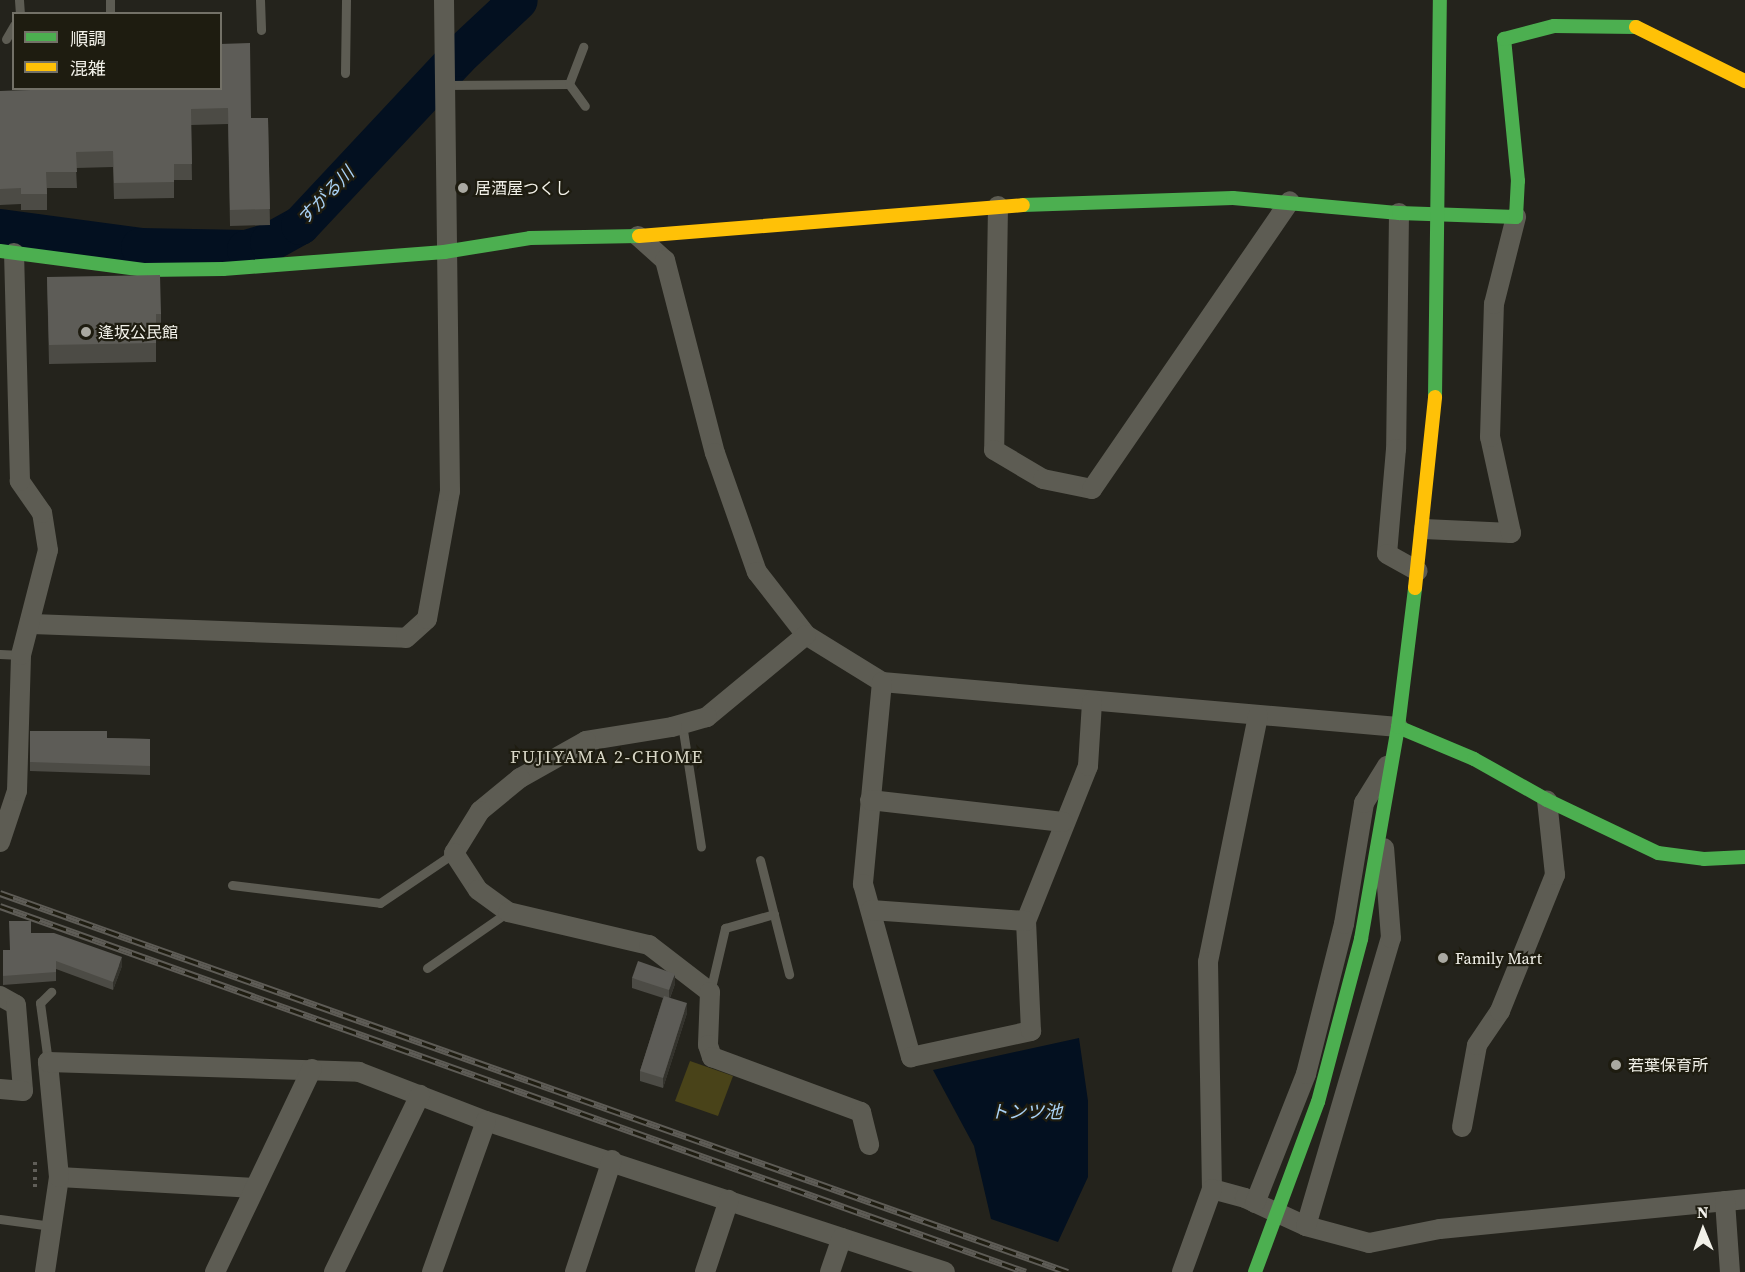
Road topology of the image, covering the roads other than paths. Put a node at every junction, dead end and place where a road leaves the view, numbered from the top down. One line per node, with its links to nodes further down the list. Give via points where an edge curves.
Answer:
1 (110, 0): 6 (lane)
2 (260, 0): 8 (lane)
3 (346, 0): 11 (lane)
4 (444, 0): 14 (street)
5 (1440, 0): 23 (street, via 1435,415)
6 (110, 11)
7 (12, 28): 9 (lane)
8 (261, 30)
9 (6, 39)
10 (583, 47): 13 (lane)
11 (345, 73)
12 (1745, 81): 19 (street, via 1635,26 1554,26 1504,39 1518,182)
13 (570, 84): 14 (lane); 15 (lane)
14 (446, 85): 22 (street)
15 (585, 106)
16 (1290, 201): 17 (street, via 1233,198); 17 (street, via 1092,489 1043,479 994,450); 18 (street)
17 (998, 206): 20 (street)
18 (1399, 213): 19 (street); 24 (street, via 1396,449 1387,554)
19 (1516, 217): 23 (street, via 1494,304 1490,437 1511,534)
20 (638, 236): 22 (street, via 530,238); 26 (street, via 665,260 715,453 757,572)
21 (7, 252): 22 (street, via 144,270 223,269); 25 (street, via 20,481 42,513 48,550)
22 (444, 252): 25 (street, via 450,491 427,620 406,638)
23 (1424, 529): 24 (street)
24 (1418, 571): 33 (street)
25 (32, 624): 28 (street)
26 (806, 635): 29 (street); 32 (street, via 707,717)
27 (0, 654): 28 (lane)
28 (21, 655): 39 (street, via 17,791)
29 (882, 682): 30 (street); 35 (street)
30 (1092, 702): 31 (street); 38 (street, via 1088,766)
31 (1258, 716): 33 (street); 64 (street, via 1208,962)
32 (682, 724): 40 (lane); 41 (street, via 586,741 520,778 480,811)
33 (1398, 727): 34 (street); 36 (street, via 1474,759)
34 (1393, 756): 37 (street); 68 (street, via 1364,803 1344,924 1306,1074)
35 (870, 800): 38 (street); 45 (street, via 863,884)
36 (1547, 800): 42 (street, via 1658,853); 59 (street, via 1555,875 1500,1011 1477,1045)
37 (1382, 821): 71 (street, via 1391,939); 82 (street, via 1361,939 1318,1102)
38 (1063, 822): 48 (street)
39 (0, 842)
40 (701, 848)
41 (454, 853): 44 (lane, via 380,903); 46 (street, via 478,890)
42 (1745, 857)
43 (760, 860): 47 (lane)
44 (232, 885)
45 (871, 910): 48 (street); 48 (street, via 911,1057 1032,1031)
46 (508, 912): 49 (lane); 52 (street, via 649,945)
47 (774, 914): 50 (lane); 52 (lane, via 725,928)
48 (1026, 921)
49 (427, 968)
50 (789, 974)
51 (51, 992): 54 (lane, via 40,1003)
52 (710, 992): 60 (street, via 708,1045 712,1057 861,1112)
53 (0, 996): 56 (street, via 16,1005 23,1091)
54 (48, 1062): 55 (street); 62 (street)
55 (312, 1069): 57 (street, via 359,1072); 63 (street)
56 (0, 1089)
57 (420, 1095): 58 (street); 75 (street)
58 (486, 1121): 61 (street); 76 (street)
59 (1462, 1127)
60 (869, 1145)
61 (612, 1160): 66 (street); 77 (street)
62 (59, 1177): 63 (street); 70 (street)
63 (255, 1188): 74 (street)
64 (1212, 1189): 68 (street); 81 (street)
65 (1745, 1199): 67 (street)
66 (729, 1200): 72 (street); 78 (street)
67 (1725, 1201): 71 (street, via 1440,1229 1369,1243); 83 (street)
68 (1255, 1203): 71 (street)
69 (0, 1219): 70 (lane)
70 (52, 1226): 73 (street)
71 (1306, 1226)
72 (842, 1238): 79 (street); 80 (street)
73 (45, 1272)
74 (215, 1272)
75 (334, 1272)
76 (432, 1272)
77 (575, 1272)
78 (705, 1272)
79 (831, 1272)
80 (945, 1272)
81 (1182, 1272)
82 (1255, 1272)
83 (1730, 1272)

